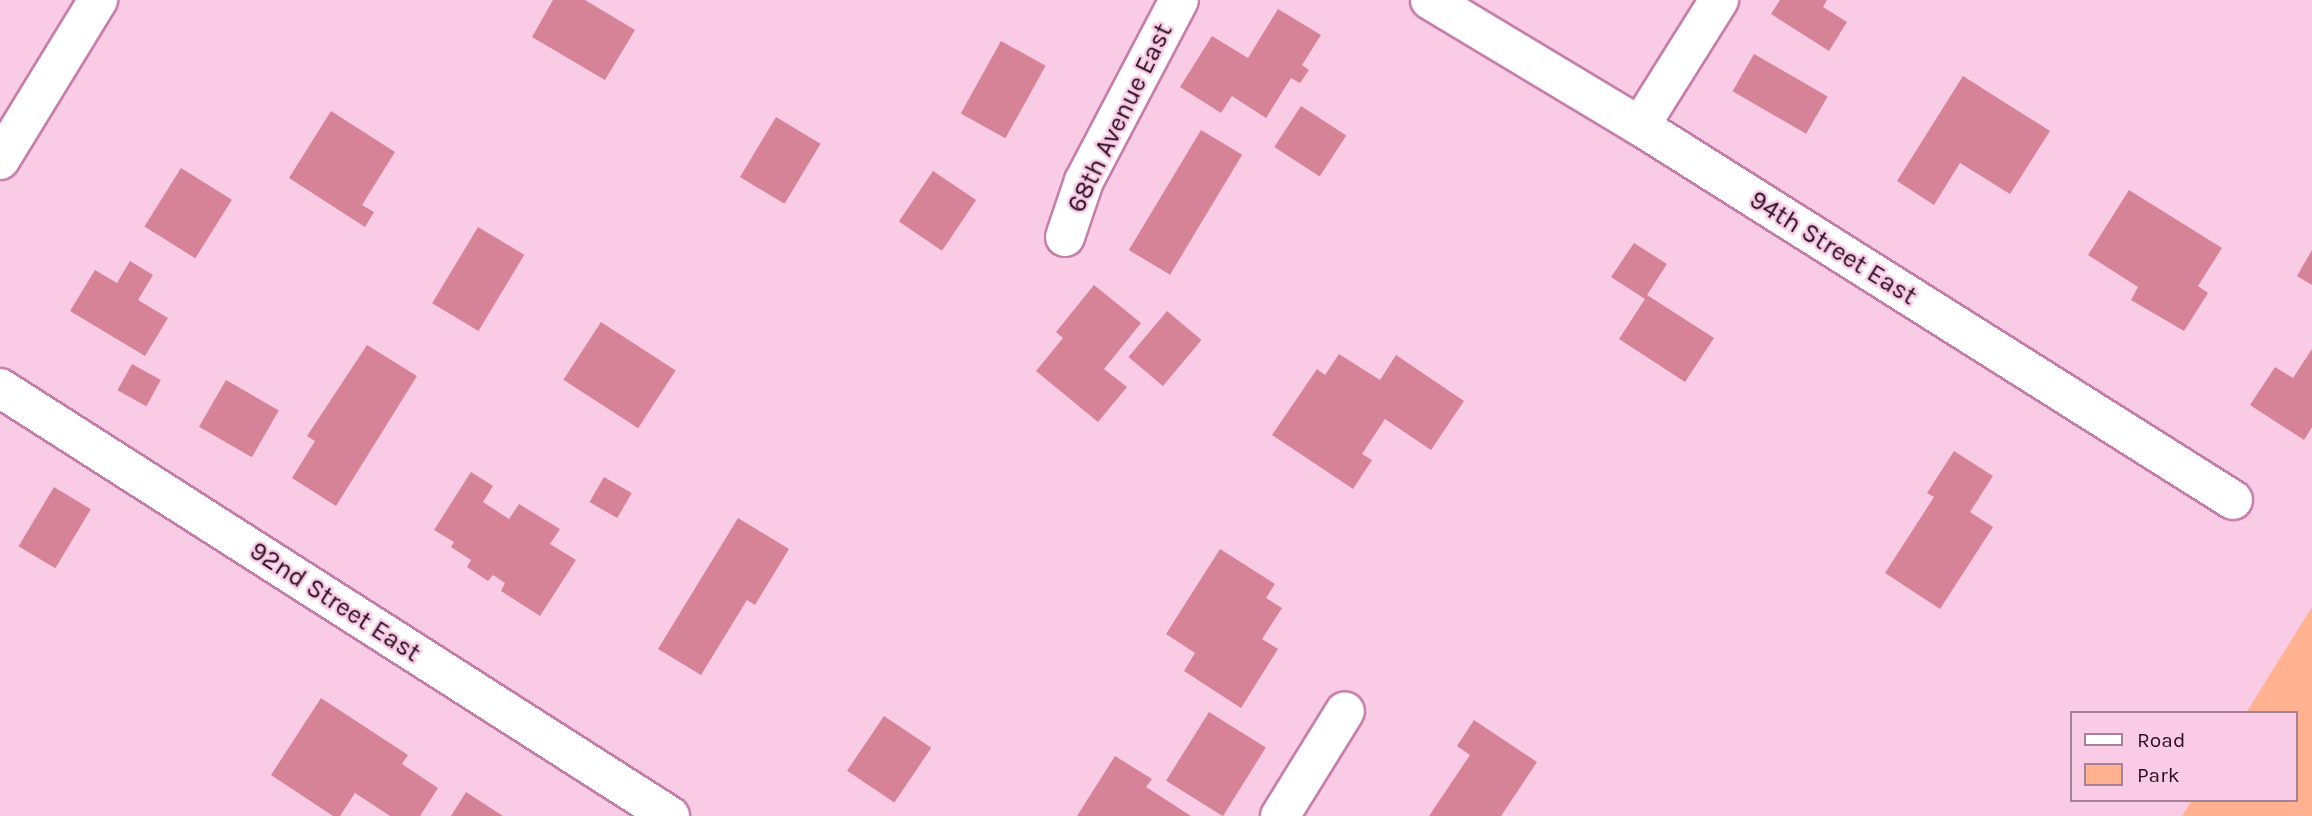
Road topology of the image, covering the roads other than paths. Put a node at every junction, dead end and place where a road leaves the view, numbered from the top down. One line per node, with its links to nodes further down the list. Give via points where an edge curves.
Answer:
1 (98, 0): 6 (street)
2 (1179, 0): 7 (street, 68th Avenue East, via 1084,181)
3 (1430, 0): 5 (street, 94th Street East)
4 (1719, 0): 5 (street)
5 (1640, 126): 9 (street, 94th Street East)
6 (0, 160)
7 (1065, 237)
8 (0, 388): 11 (street, 92nd Street East)
9 (2232, 500)
10 (1345, 710): 12 (street)
11 (670, 816)
12 (1280, 816)

